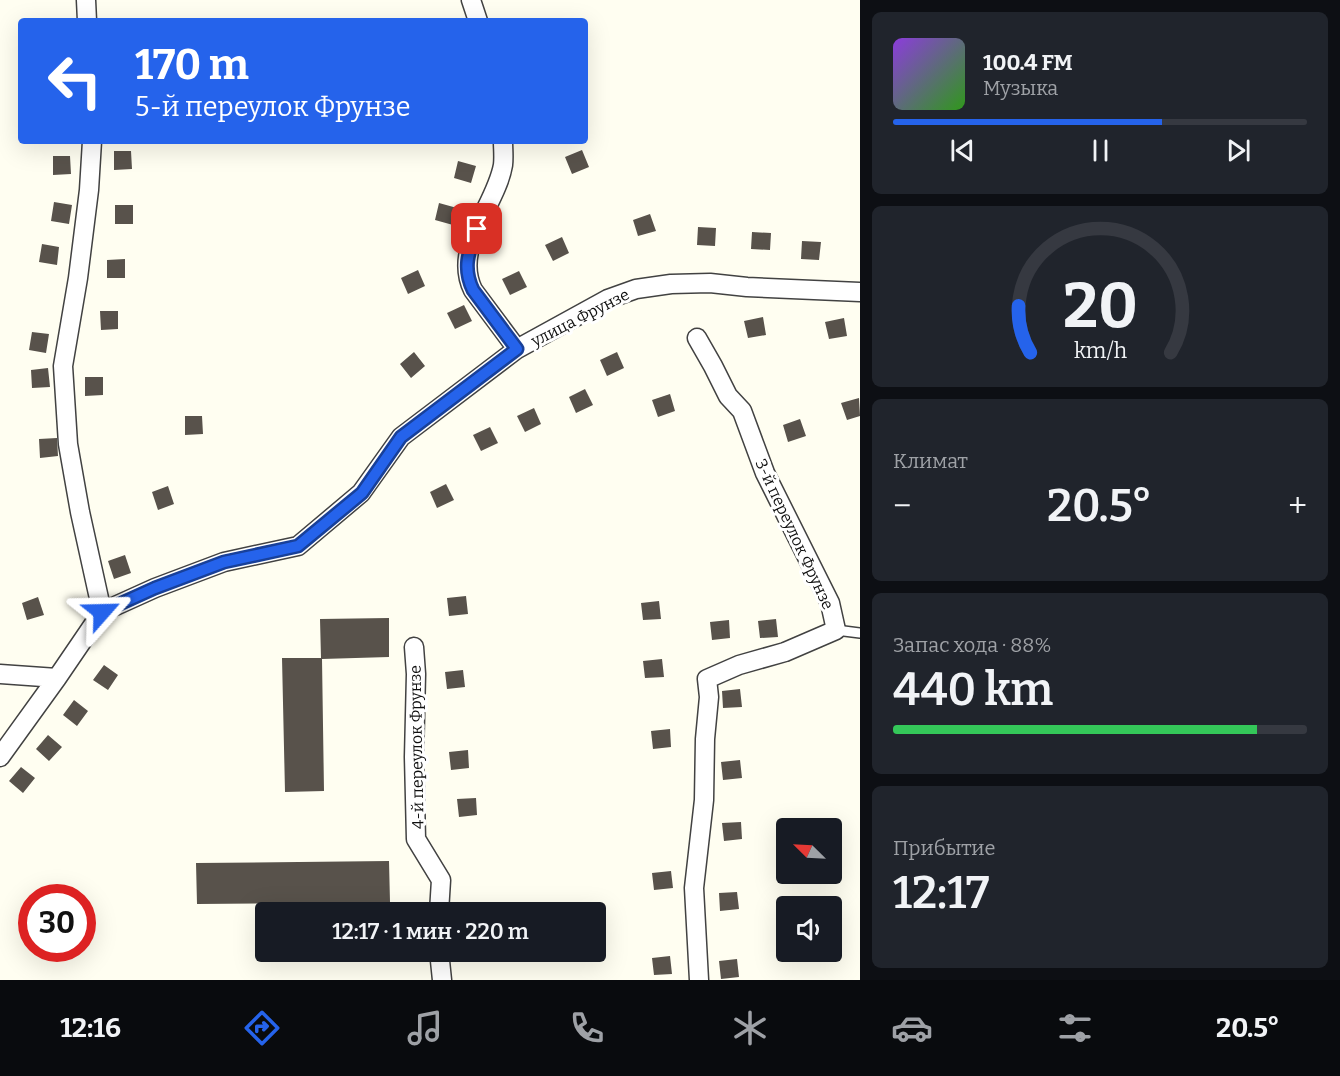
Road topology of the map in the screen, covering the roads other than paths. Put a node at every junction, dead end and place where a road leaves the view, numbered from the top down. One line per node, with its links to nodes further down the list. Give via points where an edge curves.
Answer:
1 (86, 0): 3 (street)
2 (471, 0): 4 (street)
3 (87, 18)
4 (477, 18)
5 (92, 144): 10 (street, via 78,278 63,366 68,444)
6 (503, 144): 9 (street, via 503,165 470,248 467,273 473,290)
7 (860, 292): 9 (street, улица Фрунзе, via 710,283 636,289)
8 (697, 338): 11 (street, 3-й переулок Фрунзе, via 728,396 742,411 765,473 830,603)
9 (517, 349): 10 (street, улица Фрунзе, via 401,437 362,493 298,546 224,562)
10 (102, 612): 15 (street)
11 (836, 630): 12 (lane); 20 (street, 3-й переулок Фрунзе, via 707,679 704,800 694,888)
12 (860, 633)
13 (414, 647): 17 (street, 4-й переулок Фрунзе, via 416,839 441,880)
14 (0, 674): 15 (street)
15 (57, 678): 16 (street)
16 (0, 758)
17 (440, 902)
18 (440, 962): 19 (street)
19 (442, 980)
20 (699, 980)

